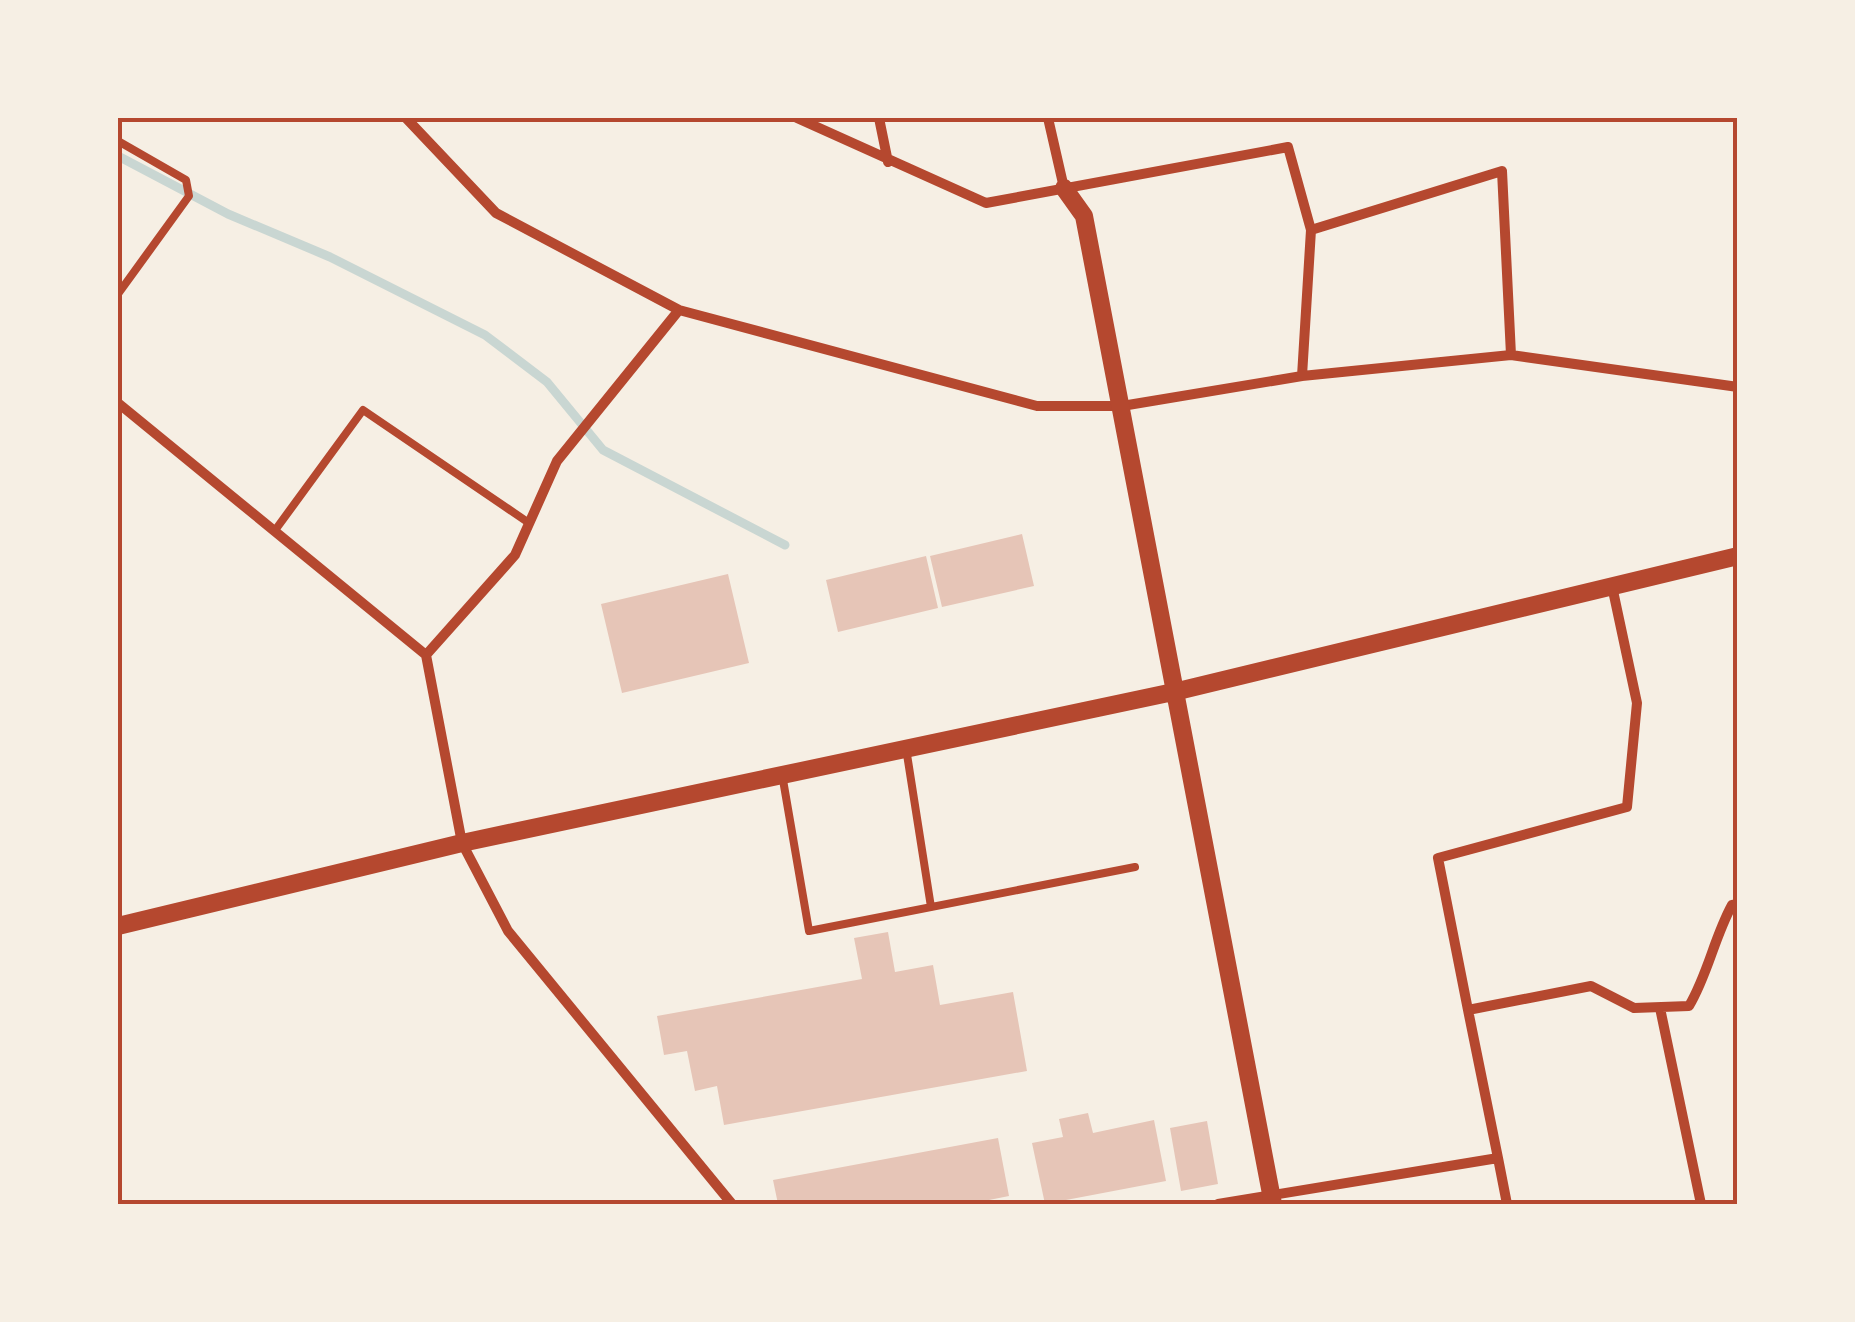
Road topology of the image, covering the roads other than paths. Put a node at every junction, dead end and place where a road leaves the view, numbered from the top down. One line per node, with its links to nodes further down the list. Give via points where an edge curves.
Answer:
1 (406, 118): 10 (street, via 496,213)
2 (797, 118): 6 (street)
3 (878, 118): 6 (street)
4 (1048, 118): 7 (street)
5 (118, 141): 9 (lane, via 186,180 189,196)
6 (888, 162): 7 (street, via 986,203)
7 (1064, 188): 8 (street, via 1288,147); 15 (street, via 1084,216)
8 (1310, 230): 11 (street, via 1502,171); 12 (street)
9 (118, 294)
10 (679, 310): 15 (street, via 1037,406); 16 (street, via 557,461)
11 (1511, 355): 12 (street); 13 (street)
12 (1302, 376): 15 (street)
13 (1738, 387)
14 (118, 403): 17 (street)
15 (1122, 406): 21 (street)
16 (529, 524): 17 (lane, via 363,410); 20 (street, via 514,555)
17 (276, 530): 20 (street)
18 (1738, 556): 19 (street)
19 (1612, 586): 21 (street); 30 (street, via 1636,703 1627,807 1438,858)
20 (426, 656): 24 (street)
21 (1178, 691): 22 (street); 32 (street)
22 (906, 748): 23 (street); 27 (lane)
23 (782, 774): 24 (street); 27 (lane, via 809,931)
24 (462, 843): 28 (street); 33 (street, via 508,931)
25 (1135, 867): 27 (lane)
26 (1738, 904): 29 (street, via 1720,926 1689,1006)
27 (931, 907)
28 (118, 926)
29 (1660, 1008): 30 (street, via 1634,1008 1591,986); 36 (street)
30 (1468, 1010): 31 (street)
31 (1498, 1158): 32 (street); 35 (street)
32 (1272, 1199): 34 (street)
33 (732, 1204)
34 (1218, 1204)
35 (1508, 1204)
36 (1701, 1204)

